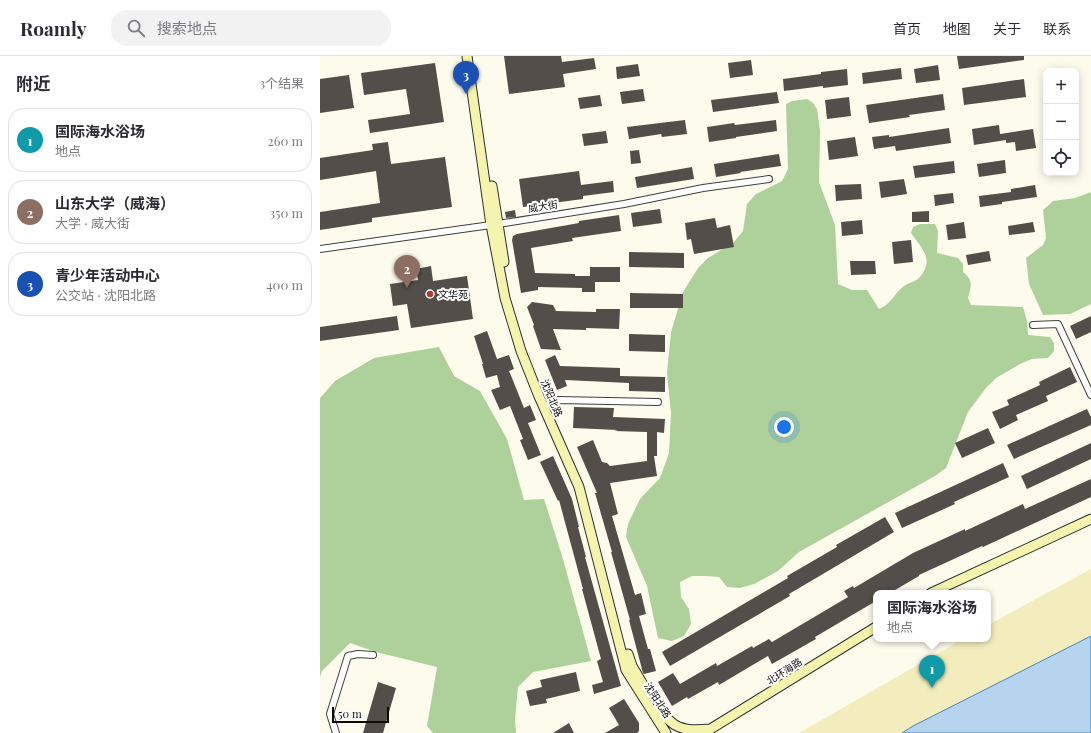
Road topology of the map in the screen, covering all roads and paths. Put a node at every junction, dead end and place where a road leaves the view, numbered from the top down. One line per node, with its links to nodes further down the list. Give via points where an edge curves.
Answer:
1 (467, 56): 4 (street, 沈阳北路)
2 (472, 56): 4 (street, 沈阳北路)
3 (769, 179): 4 (street, 威大街)
4 (495, 224): 5 (street, 威大街); 9 (street, 沈阳北路, via 505,298 521,351)
5 (320, 249)
6 (1033, 325): 7 (street, via 1058,324)
7 (1091, 394)
8 (658, 402): 9 (street, via 558,400)
9 (546, 405): 14 (street, 沈阳北路, via 579,486 626,670)
10 (1091, 519): 11 (street)
11 (937, 590)
12 (873, 629): 15 (street, 北环海路)
13 (373, 655): 16 (street, via 348,656 330,714)
14 (656, 712): 15 (street, via 684,729); 17 (street); 18 (street, 沈阳北路); 19 (street, 沈阳北路)
15 (708, 731)
16 (336, 733)
17 (661, 733)
18 (666, 733)
19 (672, 733)

